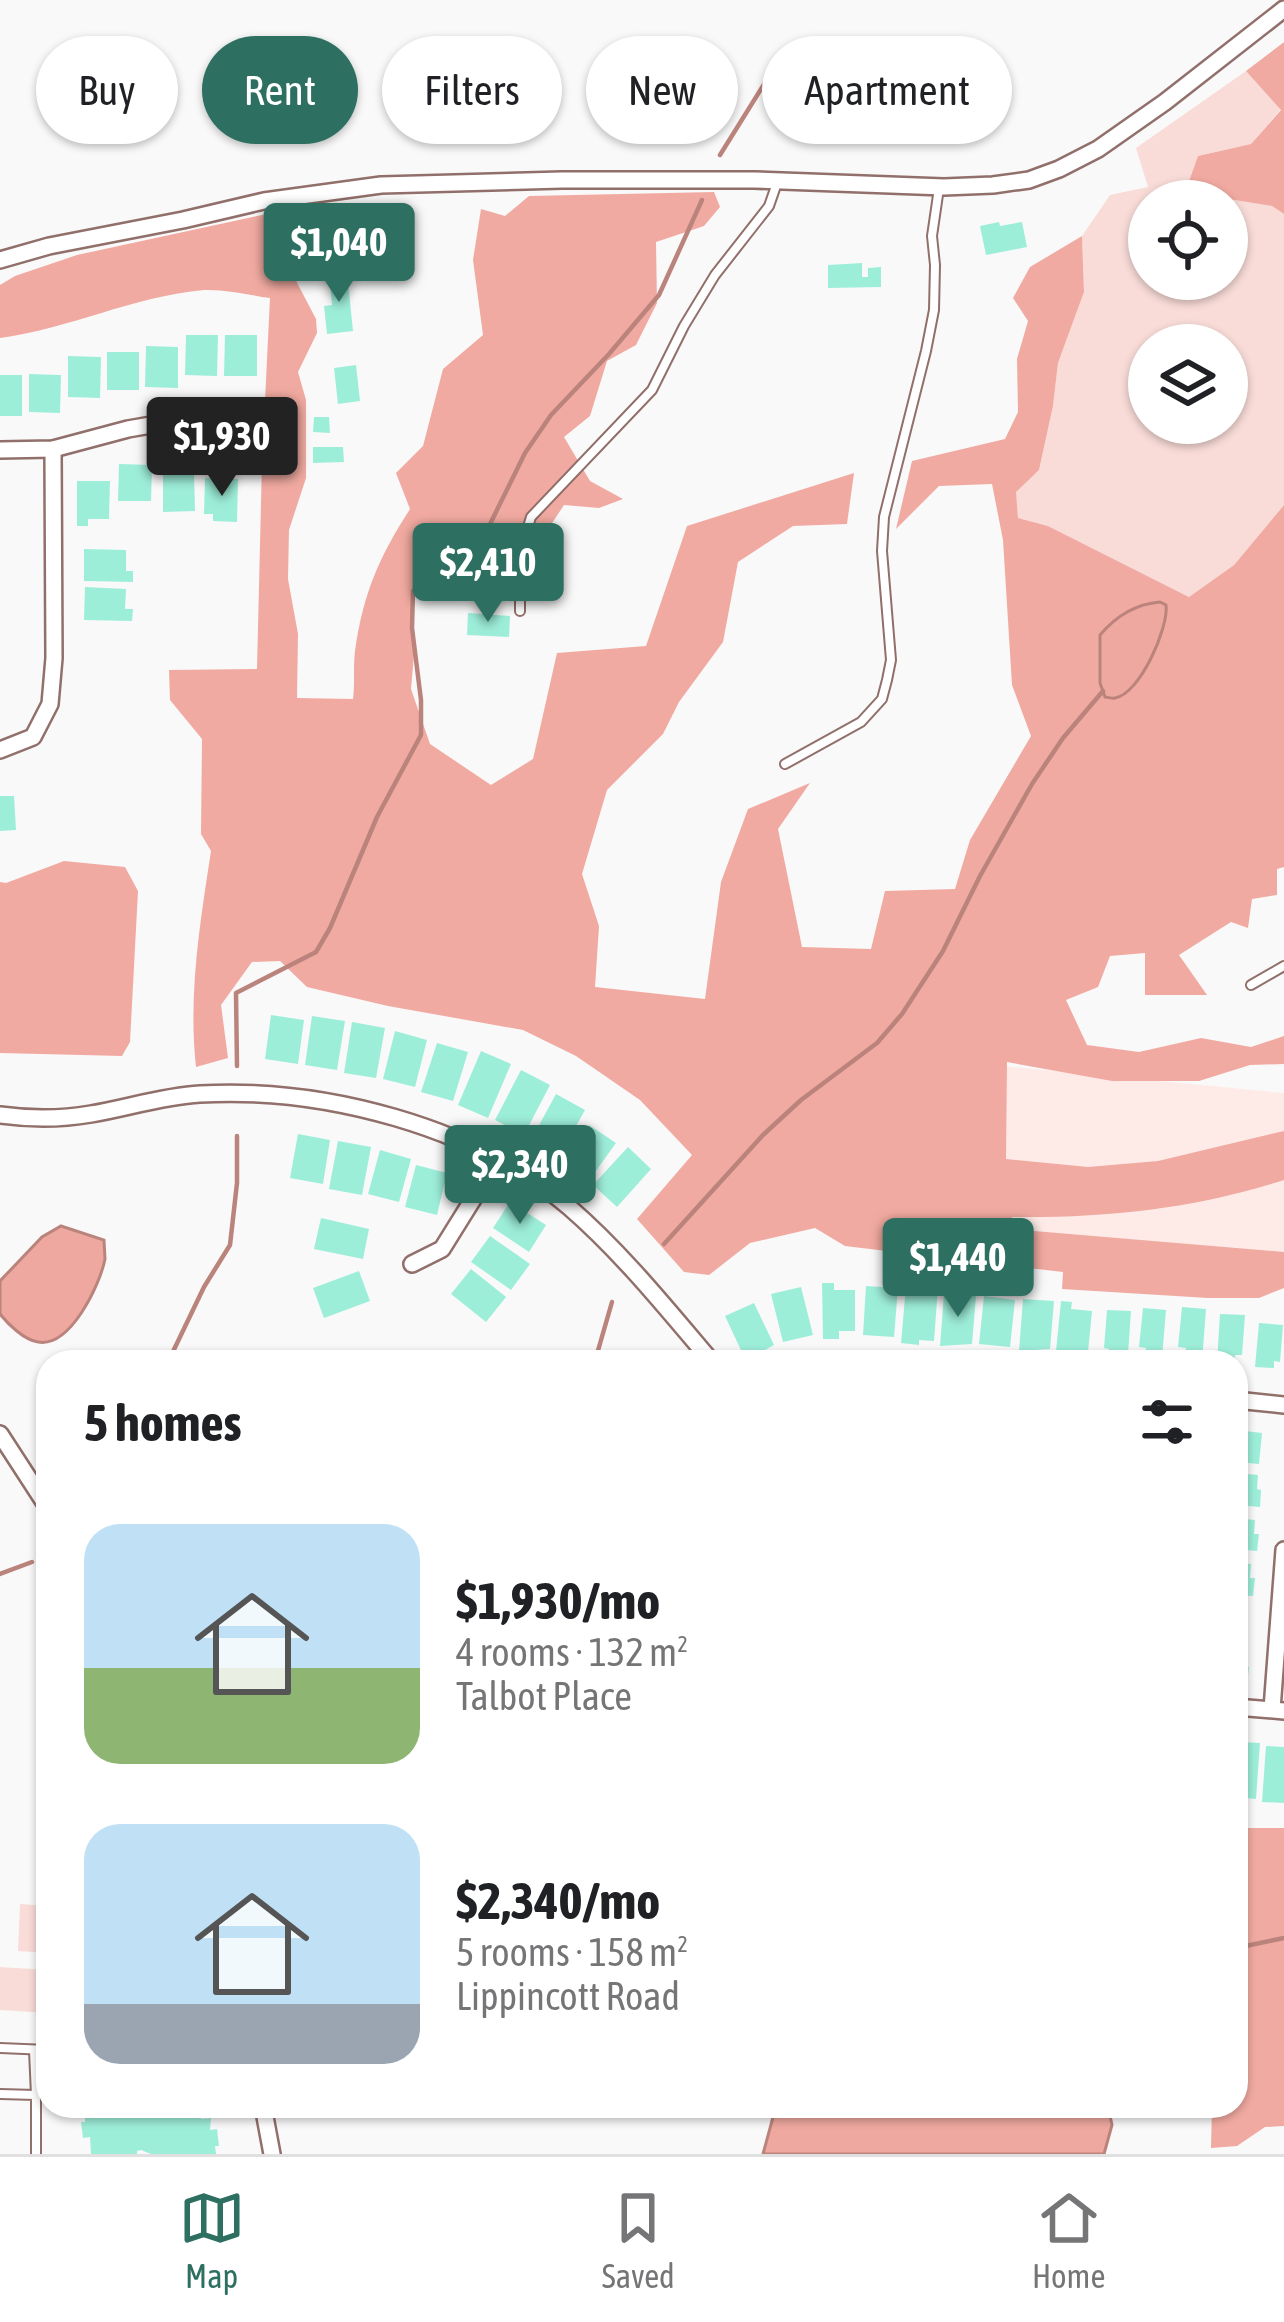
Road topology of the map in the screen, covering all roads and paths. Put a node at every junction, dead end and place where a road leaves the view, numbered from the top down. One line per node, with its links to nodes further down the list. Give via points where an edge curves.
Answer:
1 (1284, 9): 3 (street, via 1098,149 1029,180)
2 (778, 182): 3 (street); 4 (street, via 381,185 265,201); 8 (lane, via 652,390 531,517)
3 (939, 186): 10 (lane, via 934,310 884,517 891,659 882,699 861,722)
4 (0, 260)
5 (226, 423): 6 (street, via 168,422)
6 (53, 448): 7 (street); 9 (street, via 50,704 33,737)
7 (0, 449)
8 (520, 611)
9 (0, 750)
10 (785, 764)
11 (1284, 966): 12 (lane)
12 (1250, 985)
13 (0, 1115): 14 (street, via 88,1114 196,1094 244,1094 397,1117)
14 (498, 1159): 15 (street, via 442,1249); 16 (street, via 566,1204)
15 (412, 1264)
16 (702, 1350)
17 (1248, 1401): 18 (street)
18 (1284, 1405)
19 (0, 1434): 20 (street)
20 (36, 1490)
21 (1284, 1550): 23 (street)
22 (1248, 1708): 23 (street)
23 (1278, 1710)
24 (0, 2048): 25 (lane)
25 (34, 2050): 27 (lane)
26 (0, 2095): 27 (lane)
27 (36, 2095): 29 (lane)
28 (265, 2118): 30 (street)
29 (36, 2154)
30 (272, 2154)

